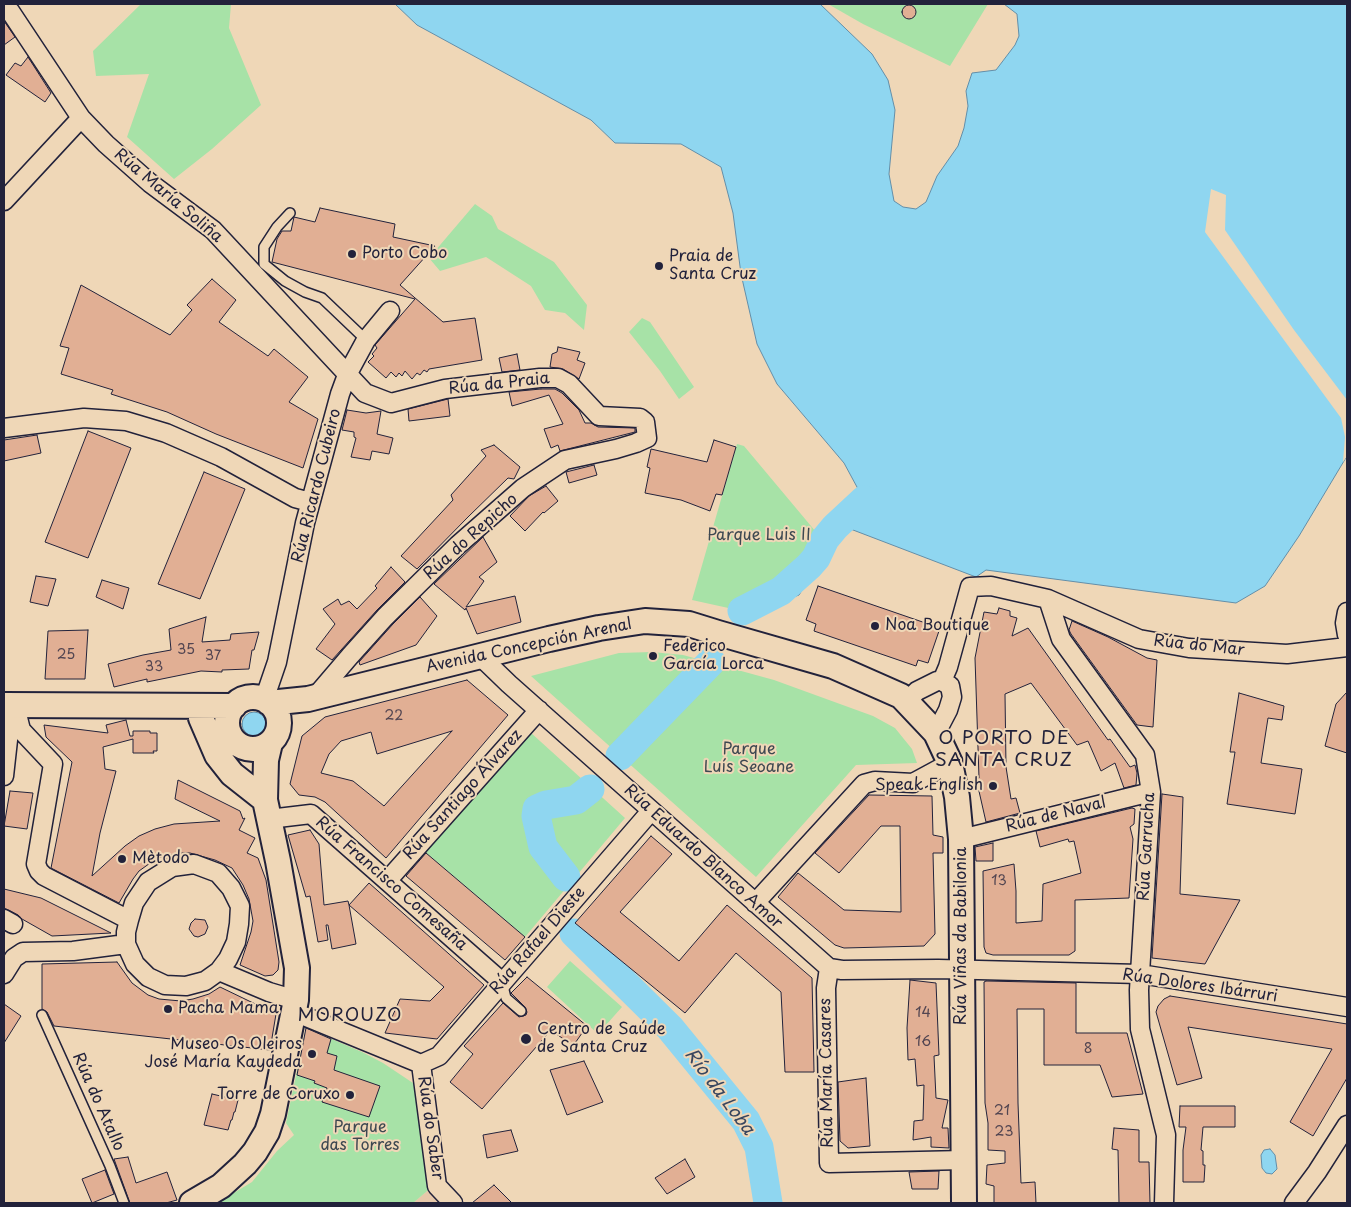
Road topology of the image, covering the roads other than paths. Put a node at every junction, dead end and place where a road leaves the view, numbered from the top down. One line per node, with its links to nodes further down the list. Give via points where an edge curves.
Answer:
1 (4, 5): 2 (street, Rúa María Soliña)
2 (81, 118): 3 (street); 7 (street, Rúa María Soliña, via 150,183 213,230)
3 (4, 201)
4 (290, 213): 6 (lane, via 264,247 264,264 285,281 322,298)
5 (390, 311): 6 (street, Rúa Ricardo Cubeiro)
6 (366, 340): 7 (street, Rúa Ricardo Cubeiro)
7 (347, 374): 8 (street, Rúa da Praia, via 365,393 391,403 445,389 558,378 569,384 599,416 640,418); 10 (street, Rúa Ricardo Cubeiro)
8 (645, 422): 18 (street, Rúa do Repicho, via 647,438 565,460 524,488 445,558)
9 (4, 428): 10 (street, via 84,418 126,421 166,433 221,456 295,498)
10 (310, 502): 16 (street, Rúa Ricardo Cubeiro)
11 (1048, 599): 14 (street, Rúa do Mar, via 1139,639 1189,648 1287,654); 17 (street, Rúa do Mar, via 991,586 970,587); 31 (street, Rúa Garrucha, via 1061,639 1145,755)
12 (1347, 612): 13 (street)
13 (1347, 635)
14 (1347, 647)
15 (480, 656): 18 (main road, Avenida Concepción Arenal); 19 (main road, Avenida Concepción Arenal, via 599,628 645,621 682,624 833,666); 24 (street, Rúa Eduardo Blanco Amor)
16 (273, 674): 18 (street, via 282,688); 23 (street, Rúa Ricardo Cubeiro)
17 (942, 681): 19 (street, via 917,691); 26 (street, via 950,686 952,697)
18 (308, 699): 23 (main road, Avenida Concepción Arenal)
19 (907, 701): 26 (main road, Avenida Concepción Arenal)
20 (9, 706): 21 (main road); 30 (street); 37 (street, via 22,730 53,764 36,864 39,871)
21 (178, 706): 22 (main road); 25 (main road)
22 (234, 706): 23 (main road, via 248,698 256,698); 27 (main road, via 228,727)
23 (271, 708): 28 (main road, via 275,737)
24 (539, 710): 33 (street, Rúa Eduardo Blanco Amor); 35 (street, Rúa Santiago Álvarez)
25 (200, 718): 27 (main road); 32 (main road, via 216,754)
26 (936, 733): 29 (main road, Rúa Viñas da Babilonia)
27 (236, 740): 28 (main road, via 255,749); 32 (main road)
28 (270, 743): 32 (main road, via 266,760)
29 (950, 763): 34 (main road, Rúa Viñas da Babilonia); 36 (street, via 913,783 864,784)
30 (4, 776)
31 (1151, 792): 34 (street, Rúa de Naval); 43 (street, Rúa Garrucha)
32 (265, 805): 35 (street, Rúa Francisco Comesaña, via 311,814); 45 (main road, via 297,968)
33 (651, 811): 36 (street, Rúa Eduardo Blanco Amor); 44 (street, Rúa Rafael Dieste)
34 (961, 839): 40 (main road, Rúa Viñas da Babilonia)
35 (387, 881): 44 (street, Rúa Francisco Comesaña)
36 (755, 903): 39 (street, Rúa Eduardo Blanco Amor)
37 (129, 920): 38 (street); 41 (street, via 134,903 148,882 172,867 194,864 218,873 240,906 236,942)
38 (126, 944): 41 (street, via 135,964 148,977 165,985 192,985); 42 (street, via 73,951 23,952 14,958)
39 (829, 968): 40 (street); 51 (street, Rúa María Casares, via 826,988 829,1163)
40 (962, 970): 43 (street, Rúa Dolores Ibárruri); 51 (main road, Rúa Viñas da Babilonia)
41 (219, 971): 45 (street, Rúa do Saber)
42 (4, 974)
43 (1140, 974): 46 (street, Rúa Dolores Ibárruri); 57 (street, Rúa Garrucha, via 1140,1029 1166,1135)
44 (502, 982): 47 (lane, via 506,998); 49 (street, Rúa Rafael Dieste, via 439,1056)
45 (295, 1006): 49 (street, Rúa do Saber); 54 (main road, via 267,1132 245,1164 221,1186)
46 (1347, 1007)
47 (522, 1012)
48 (42, 1015): 53 (lane, Rúa do Atallo)
49 (421, 1064): 55 (street, Rúa do Saber, via 437,1186)
50 (1345, 1132): 52 (street)
51 (964, 1160): 56 (main road, Rúa Viñas da Babilonia)
52 (1294, 1202)
53 (124, 1203)
54 (192, 1203)
55 (453, 1203)
56 (964, 1203)
57 (1164, 1203)

